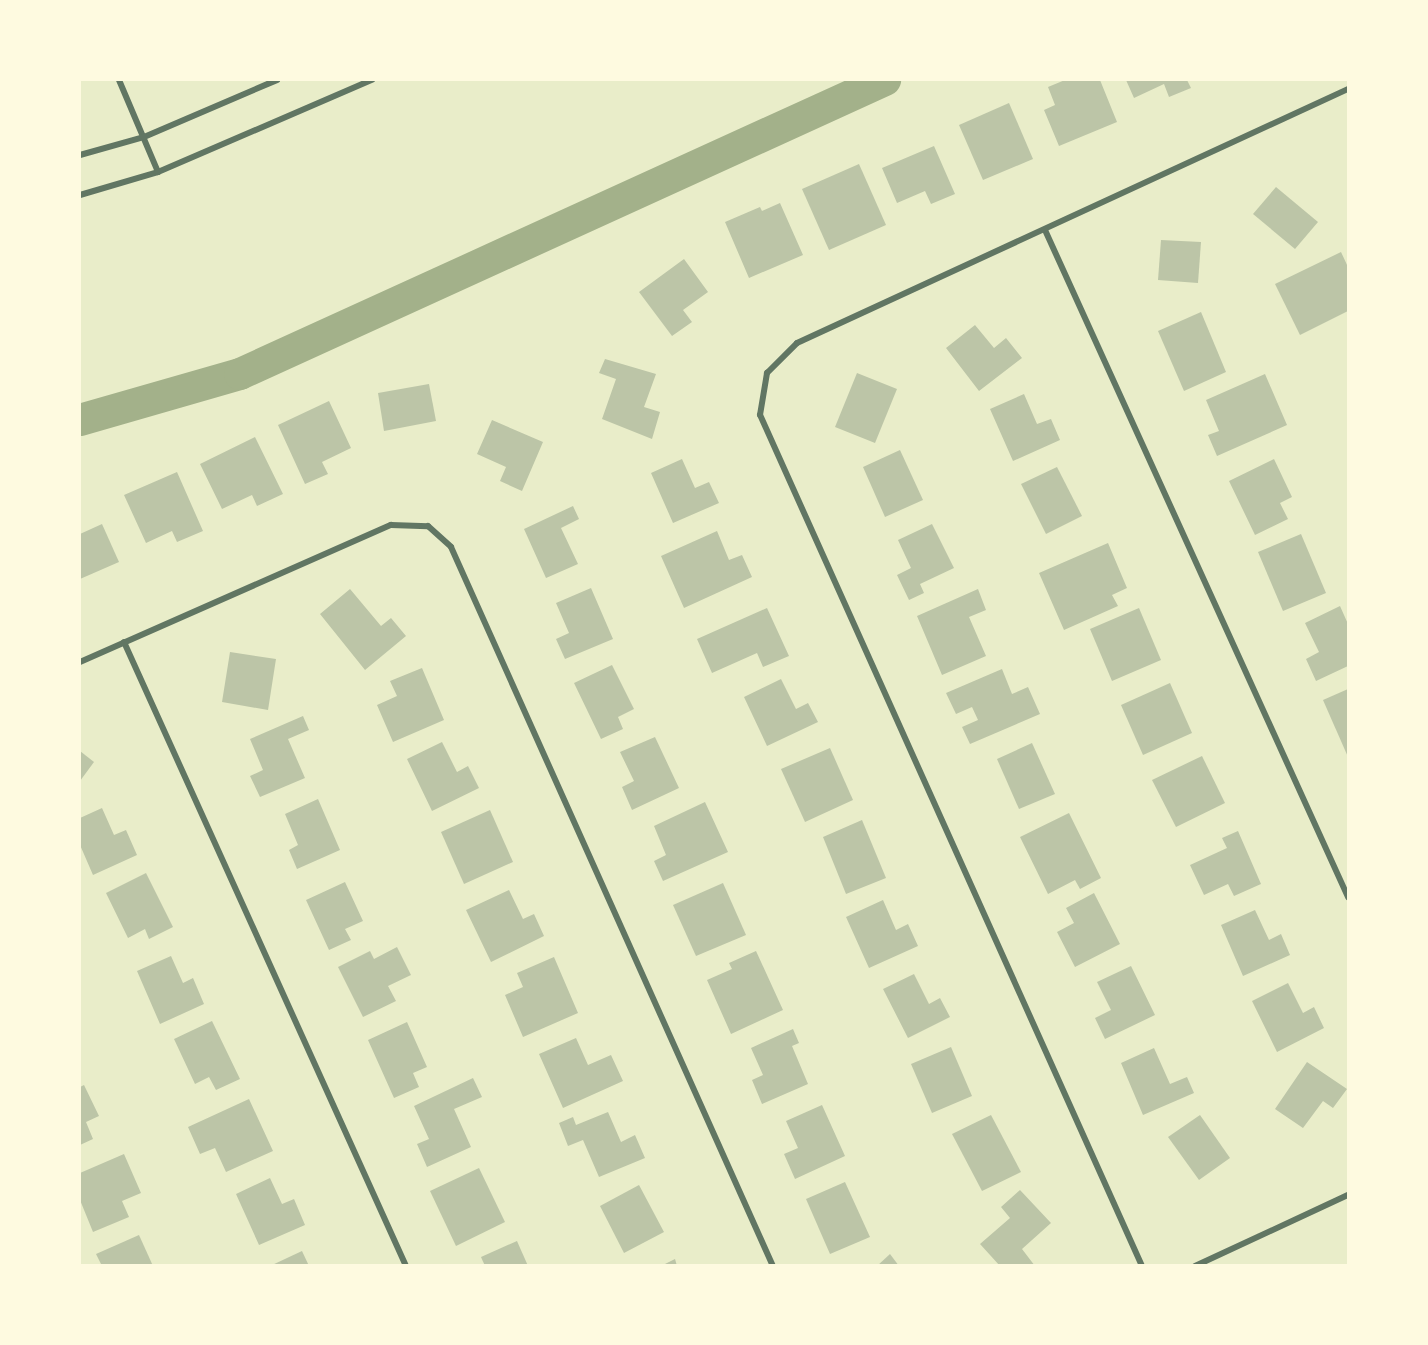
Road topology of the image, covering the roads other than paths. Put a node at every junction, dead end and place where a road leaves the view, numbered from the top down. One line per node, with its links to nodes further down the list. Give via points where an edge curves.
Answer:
1 (119, 80): 5 (street)
2 (277, 80): 5 (street)
3 (372, 80): 7 (street)
4 (1348, 89): 9 (street)
5 (144, 137): 6 (street); 7 (street)
6 (80, 156)
7 (158, 172): 8 (street)
8 (80, 195)
9 (1045, 230): 12 (street); 16 (street, via 798,343 767,373 760,415)
10 (124, 642): 11 (street); 14 (street); 15 (street, via 391,525 428,526 451,547)
11 (80, 662)
12 (1348, 897)
13 (1348, 1195): 17 (street)
14 (406, 1266)
15 (773, 1266)
16 (1142, 1266)
17 (1196, 1266)

